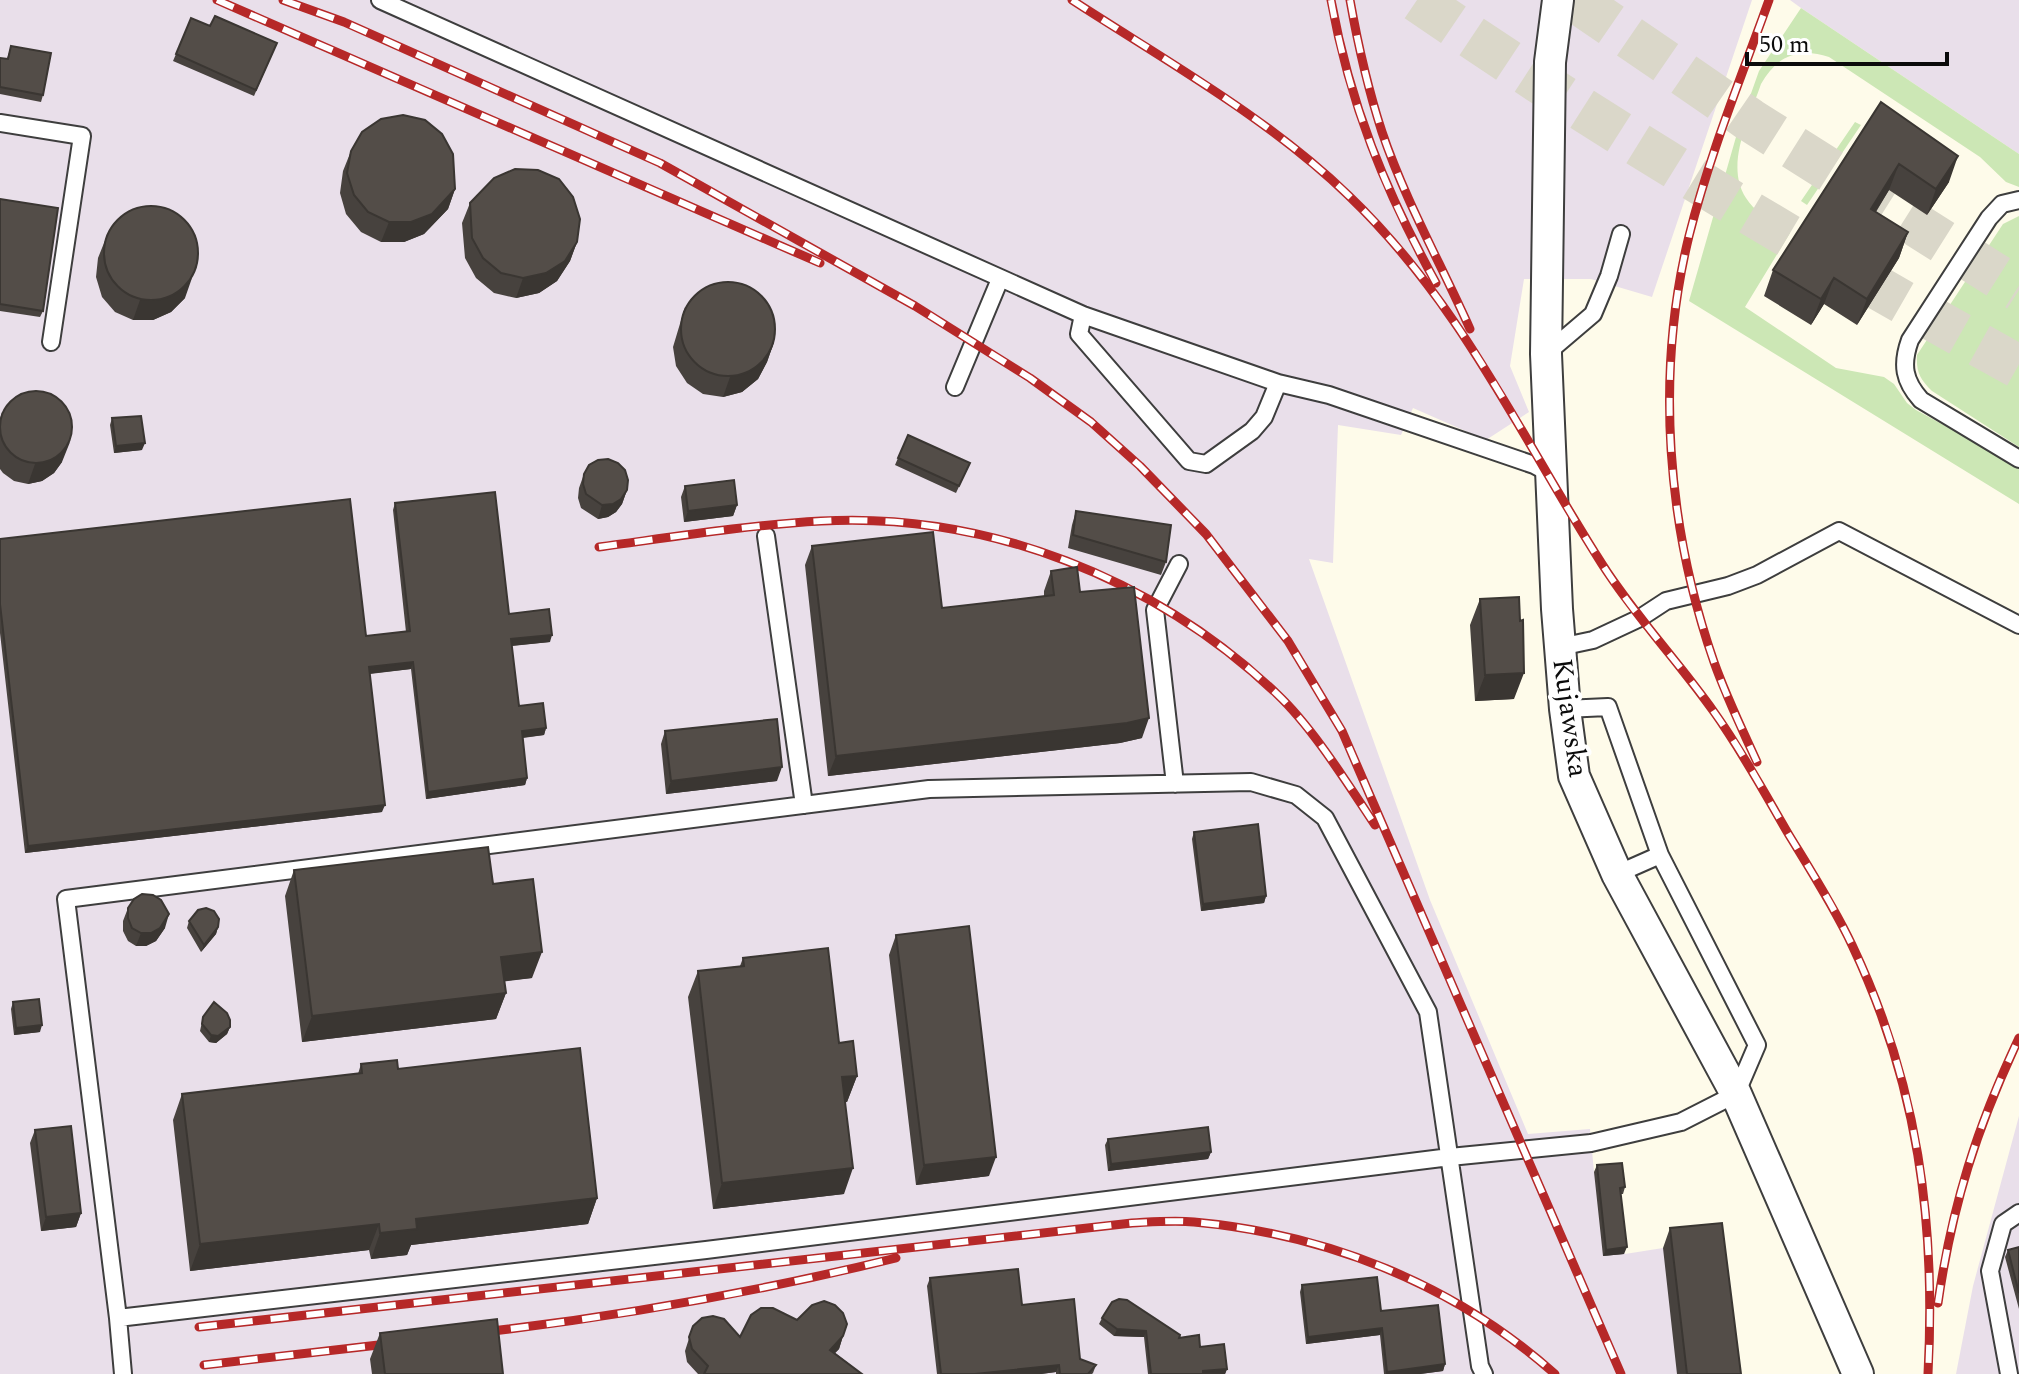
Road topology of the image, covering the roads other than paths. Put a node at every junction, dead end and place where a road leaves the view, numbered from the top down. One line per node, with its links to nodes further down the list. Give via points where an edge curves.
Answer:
1 (380, 0): 6 (lane)
2 (1558, 0): 9 (street, Kujawska, via 1550,62)
3 (0, 123): 8 (lane, via 82,136)
4 (2019, 200): 12 (lane, via 2002,204 1989,218 1910,340 1904,370 1921,400)
5 (1621, 234): 9 (lane, via 1593,314)
6 (1000, 279): 7 (lane); 11 (lane)
7 (1083, 315): 10 (lane); 10 (lane, via 1079,334 1189,461 1206,464 1252,431)
8 (51, 342)
9 (1546, 354): 13 (street, Kujawska)
10 (1278, 383): 13 (lane, via 1407,420)
11 (955, 387)
12 (2019, 459)
13 (1549, 473): 17 (street, Kujawska)
14 (766, 536): 20 (lane)
15 (1179, 564): 19 (lane, via 1155,610)
16 (2019, 625): 17 (lane, via 1839,531 1757,575 1666,601 1593,640)
17 (1560, 647): 18 (street, Kujawska)
18 (1565, 709): 21 (lane, via 1608,707); 22 (street, Kujawska, via 1574,776)
19 (1175, 784): 20 (lane, via 929,789); 24 (lane, via 1251,782 1296,795 1325,818 1428,1012)
20 (804, 805): 26 (lane, via 66,899)
21 (1660, 855): 22 (lane); 23 (lane, via 1757,1045)
22 (1617, 874): 23 (street, Kujawska)
23 (1736, 1094): 24 (lane, via 1681,1122 1591,1143); 29 (street, Kujawska)
24 (1450, 1157): 26 (lane); 28 (lane)
25 (2019, 1213): 30 (lane, via 2003,1224 1990,1271)
26 (118, 1318): 27 (lane)
27 (123, 1374)
28 (1484, 1374)
29 (1858, 1374)
30 (2009, 1374)

